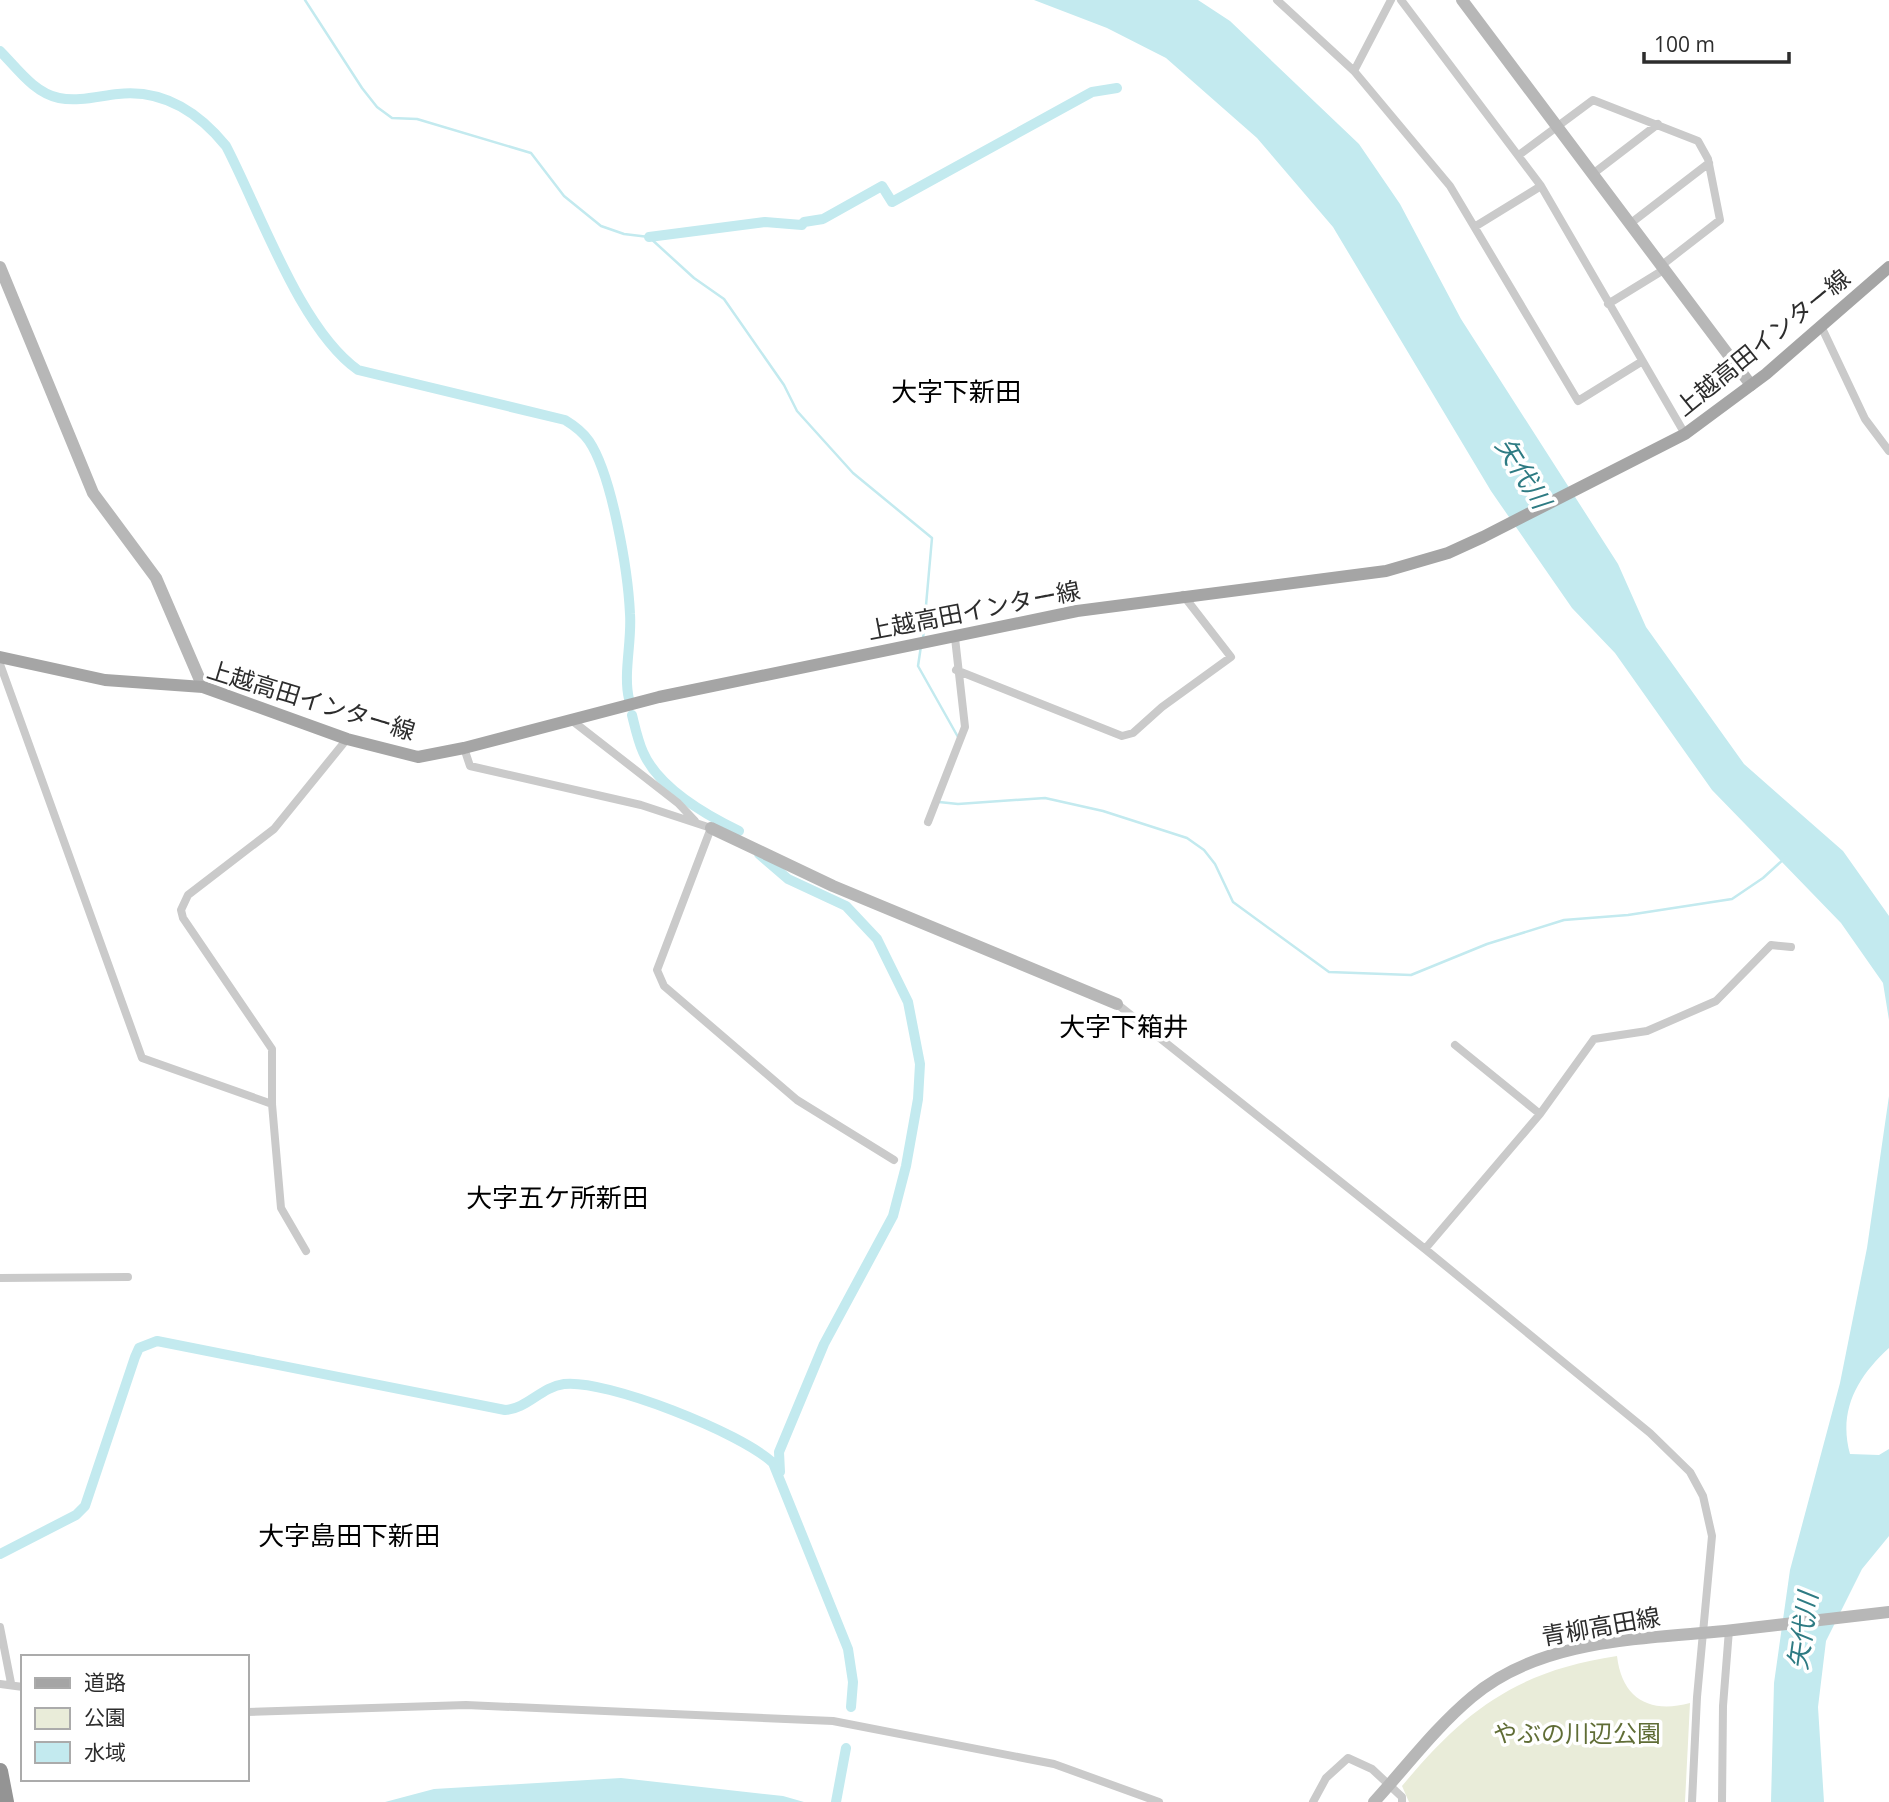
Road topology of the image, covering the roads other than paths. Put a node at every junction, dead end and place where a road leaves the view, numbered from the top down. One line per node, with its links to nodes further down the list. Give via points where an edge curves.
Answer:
1 (1277, 0): 5 (street)
2 (1391, 0): 5 (street)
3 (1401, 0): 8 (street)
4 (1462, 0): 7 (street)
5 (1354, 71): 13 (street, via 1431,159)
6 (1658, 124): 7 (street, via 1592,100); 9 (street, via 1698,141); 10 (street)
7 (1558, 125): 8 (street); 10 (street)
8 (1519, 155): 11 (street)
9 (1709, 163): 12 (street); 15 (street, via 1720,220)
10 (1594, 173): 12 (street)
11 (1541, 186): 13 (street); 17 (street)
12 (1630, 223): 15 (street)
13 (1476, 226): 19 (street, via 1578,401)
14 (0, 267): 28 (street, via 93,493 156,578)
15 (1664, 267): 17 (street); 20 (street)
16 (1889, 267): 18 (main road, 上越高田インター線)
17 (1608, 304): 19 (street)
18 (1821, 326): 20 (main road, 上越高田インター線); 22 (street, via 1865,419)
19 (1641, 362): 21 (street)
20 (1751, 385): 21 (main road, 上越高田インター線)
21 (1685, 435): 23 (main road, 上越高田インター線, via 1448,553 1386,571)
22 (1889, 452)
23 (1183, 595): 24 (main road, 上越高田インター線, via 1077,611); 27 (street, via 1231,657 1133,733 1122,736)
24 (955, 638): 27 (street); 29 (main road, 上越高田インター線, via 820,662)
25 (0, 657): 28 (main road, 上越高田インター線, via 105,680)
26 (0, 664): 38 (street, via 142,1058)
27 (957, 670): 32 (street, via 965,727)
28 (203, 687): 30 (main road, 上越高田インター線)
29 (570, 719): 31 (main road, 上越高田インター線); 33 (street)
30 (347, 739): 31 (main road, 上越高田インター線, via 418,757); 38 (street, via 274,829 188,895 181,909 272,1049)
31 (464, 748): 33 (street, via 470,766 640,805)
32 (928, 822)
33 (697, 823): 34 (street)
34 (711, 828): 36 (street, via 833,887); 40 (street, via 657,970 664,986 797,1100)
35 (1791, 947): 39 (street, via 1771,945 1716,1001 1647,1031 1594,1039)
36 (1117, 1004): 41 (street)
37 (1455, 1045): 39 (street)
38 (272, 1104): 42 (street, via 281,1209)
39 (1540, 1114): 41 (street)
40 (894, 1160)
41 (1425, 1249): 48 (street, via 1650,1433 1690,1472 1711,1521)
42 (306, 1251)
43 (128, 1276): 44 (street)
44 (0, 1278)
45 (1889, 1612): 47 (street, 青柳高田線)
46 (0, 1627): 49 (street)
47 (1729, 1630): 48 (street, 青柳高田線); 61 (street)
48 (1704, 1632): 54 (street, 青柳高田線, via 1591,1646 1531,1661 1473,1695); 60 (street)
49 (11, 1683): 50 (street); 51 (street)
50 (0, 1684)
51 (21, 1686)
52 (248, 1712): 56 (street, via 466,1705 833,1721 1054,1764)
53 (0, 1771): 55 (highway)
54 (1390, 1785): 57 (street, via 1373,1769 1348,1758 1326,1778); 58 (street, 青柳高田線); 59 (street)
55 (6, 1802)
56 (1159, 1802)
57 (1313, 1802)
58 (1374, 1802)
59 (1402, 1802)
60 (1692, 1802)
61 (1722, 1802)

